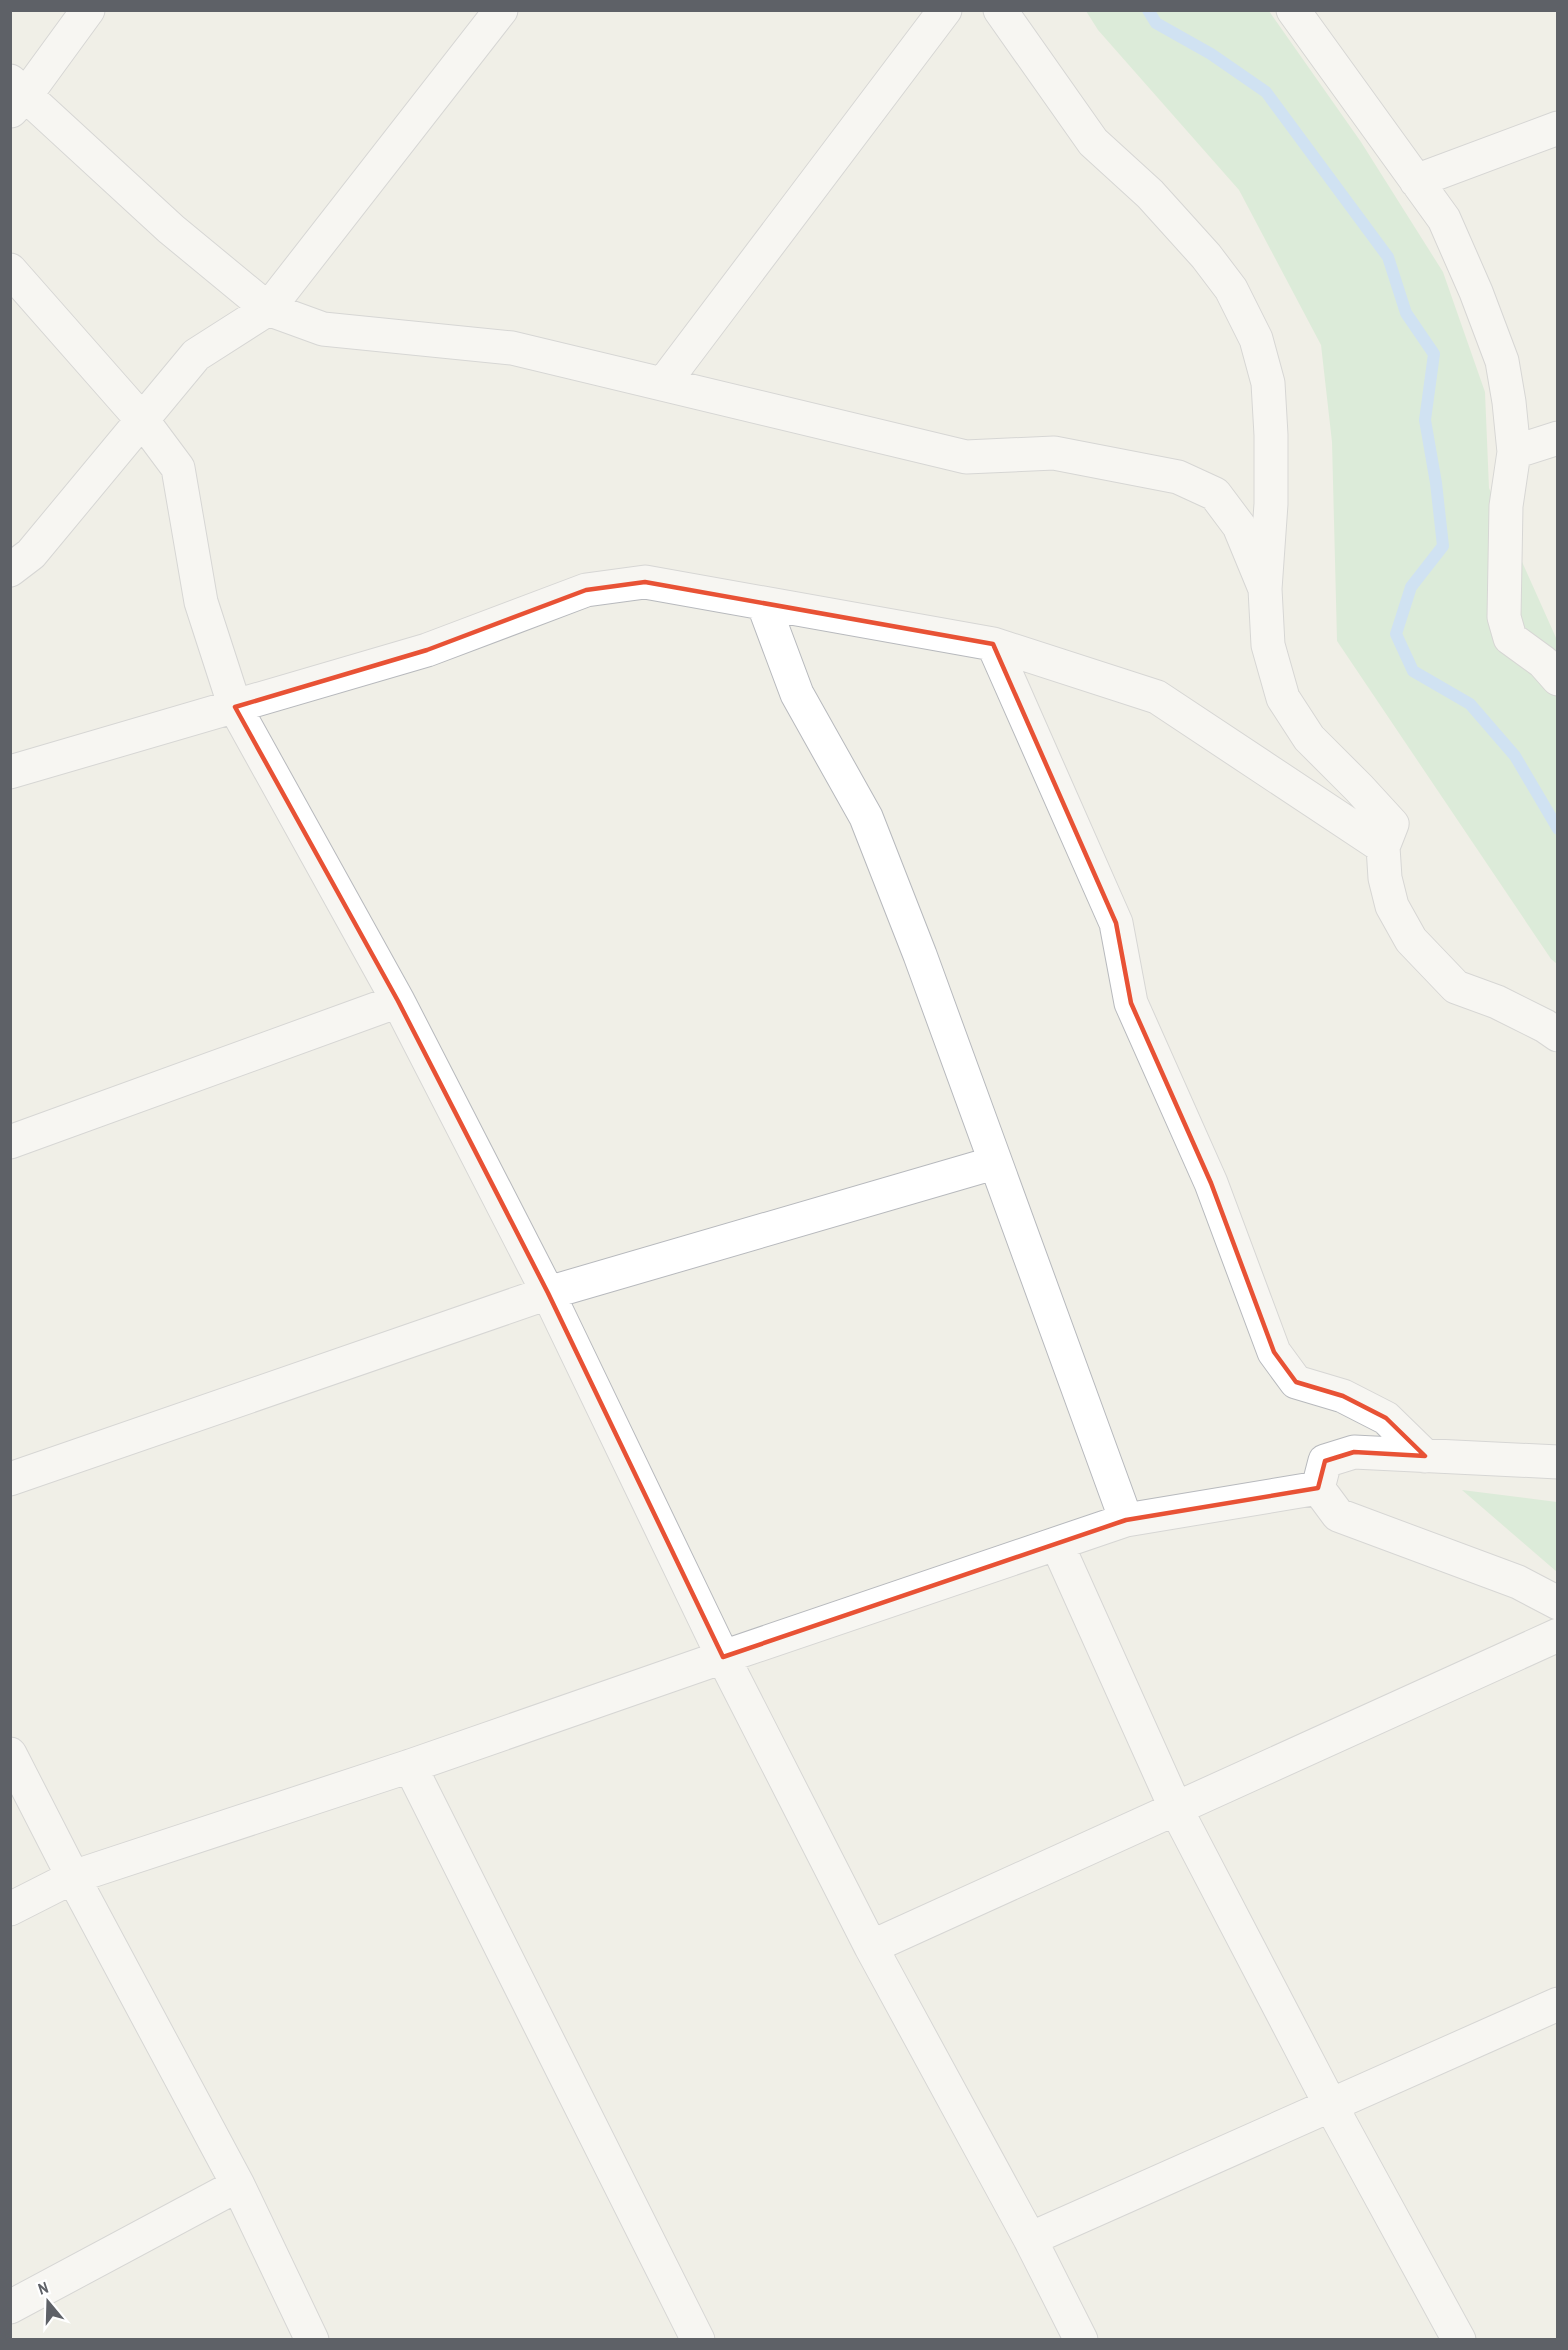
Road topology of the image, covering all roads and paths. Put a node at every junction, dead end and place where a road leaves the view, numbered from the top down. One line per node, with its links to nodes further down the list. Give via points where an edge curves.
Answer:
1 (88, 10): 6 (street)
2 (501, 10): 10 (street)
3 (945, 10): 11 (street)
4 (1000, 10): 16 (street, via 1093,142 1150,194 1206,256 1231,289 1256,339 1268,383 1271,435)
5 (1293, 10): 8 (street)
6 (16, 96): 10 (street)
7 (1557, 128): 8 (street)
8 (1416, 181): 14 (street, via 1444,219 1502,361)
9 (10, 270): 12 (street)
10 (268, 309): 11 (street, via 323,329 512,348); 12 (street, via 196,355)
11 (663, 384): 16 (street, via 966,457 1054,453 1178,477 1215,494 1239,526)
12 (143, 421): 15 (street, via 31,554); 20 (street, via 178,468 201,602)
13 (1557, 438): 14 (street)
14 (1514, 452): 19 (street, via 1506,506 1504,616 1510,638 1543,662)
15 (10, 570)
16 (1265, 589): 22 (street, via 1268,645 1283,698 1309,738 1392,824)
17 (763, 603): 18 (street); 20 (street, via 645,582 586,590 426,650); 26 (street, via 796,694 866,817)
18 (993, 644): 22 (street, via 1157,697); 28 (street, via 1116,923 1131,1002 1211,1183 1274,1352 1296,1382 1343,1396 1386,1418)
19 (1557, 679)
20 (235, 706): 21 (street); 23 (street)
21 (10, 772)
22 (1383, 847): 24 (street, via 1384,878 1392,906 1418,948 1456,987 1497,1002)
23 (398, 1000): 25 (street); 27 (street)
24 (1557, 1035)
25 (10, 1142)
26 (994, 1163): 27 (street); 32 (street)
27 (548, 1293): 30 (street); 36 (street)
28 (1425, 1456): 29 (street); 31 (street, via 1354,1452 1325,1461)
29 (1557, 1462)
30 (10, 1479)
31 (1318, 1488): 32 (street); 34 (street, via 1338,1515 1518,1582)
32 (1126, 1520): 33 (street)
33 (1057, 1544): 36 (street); 39 (street)
34 (1557, 1603)
35 (1557, 1635): 39 (street)
36 (723, 1657): 38 (street); 42 (street)
37 (10, 1754): 40 (street)
38 (410, 1766): 40 (street); 49 (street)
39 (1176, 1809): 42 (street); 44 (street)
40 (73, 1877): 41 (street); 45 (street)
41 (10, 1909)
42 (871, 1947): 46 (street)
43 (1557, 2004): 44 (street)
44 (1330, 2104): 46 (street); 51 (street)
45 (238, 2185): 47 (street); 48 (street)
46 (1030, 2239): 50 (street)
47 (10, 2307)
48 (312, 2340)
49 (698, 2340)
50 (1081, 2340)
51 (1459, 2340)

